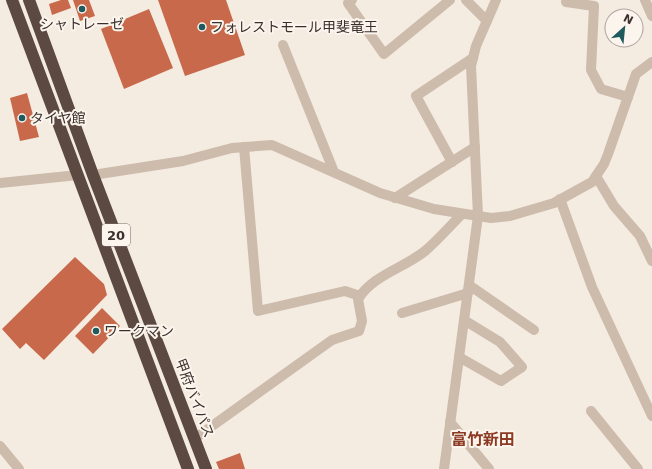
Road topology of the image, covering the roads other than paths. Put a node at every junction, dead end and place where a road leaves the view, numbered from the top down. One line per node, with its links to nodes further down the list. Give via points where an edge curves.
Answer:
1 (12, 0): 19 (highway, 20)
2 (29, 0): 20 (highway, 甲府バイパス / 20)
3 (352, 0): 4 (street, via 348,3 384,54)
4 (450, 0)
5 (466, 0): 10 (street)
6 (496, 0): 10 (street)
7 (566, 0): 14 (street, via 594,6 591,70 601,89)
8 (645, 0): 9 (street)
9 (652, 16)
10 (487, 22): 12 (street)
11 (283, 45): 18 (street)
12 (473, 58): 16 (street, via 471,66); 17 (street, via 416,96)
13 (652, 62): 14 (street, via 636,74)
14 (628, 97): 21 (street, via 608,154)
15 (244, 147): 18 (street, via 272,145); 20 (street, via 183,161); 30 (street, via 258,311 345,291)
16 (475, 148): 17 (street); 26 (street)
17 (452, 162): 23 (street)
18 (334, 172): 23 (street)
19 (78, 175): 22 (street); 41 (highway, 20)
20 (93, 175): 38 (highway, 甲府バイパス / 20)
21 (596, 176): 24 (street, via 592,182); 27 (street, via 614,206)
22 (0, 183)
23 (395, 198): 25 (street)
24 (560, 199): 26 (street, via 510,216); 36 (street, via 592,287)
25 (462, 214): 26 (street); 30 (street, via 424,251 378,279)
26 (478, 216): 29 (street)
27 (647, 243): 28 (street)
28 (652, 262)
29 (468, 289): 31 (street); 32 (street); 33 (street)
30 (360, 296): 38 (street, via 358,299 362,321 359,331 332,340)
31 (402, 313)
32 (464, 320): 34 (street); 34 (street, via 500,342 522,367 501,381)
33 (534, 330)
34 (459, 357): 37 (street)
35 (591, 411): 45 (street)
36 (652, 416)
37 (450, 422): 43 (street); 44 (street)
38 (194, 438): 42 (highway, 甲府バイパス / 20)
39 (0, 446): 40 (street)
40 (19, 469)
41 (188, 469)
42 (206, 469)
43 (444, 469)
44 (489, 469)
45 (638, 469)

